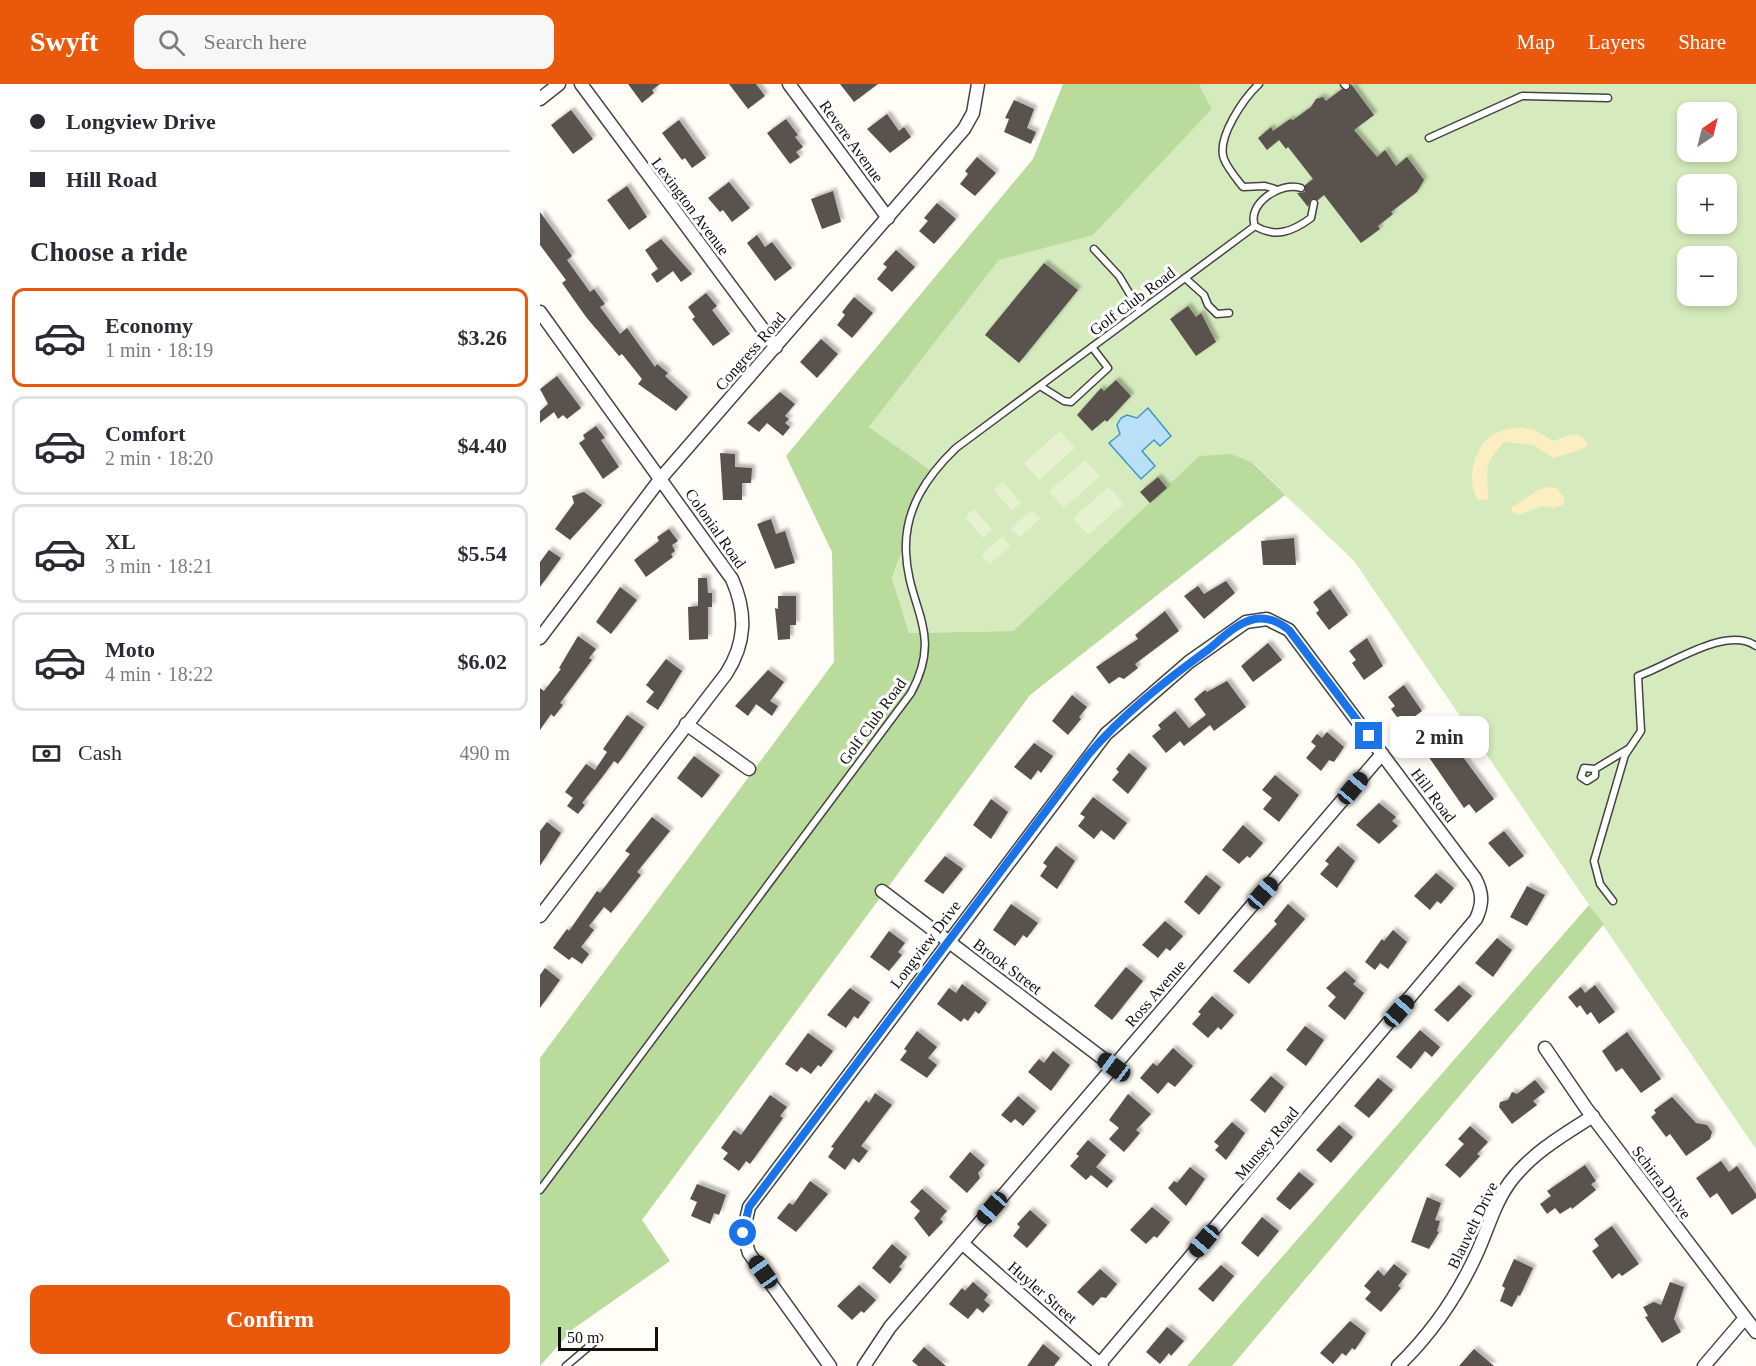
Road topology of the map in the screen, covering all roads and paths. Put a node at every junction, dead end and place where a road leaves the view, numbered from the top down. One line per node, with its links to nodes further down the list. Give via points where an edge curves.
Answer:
1 (559, 84): 7 (street)
2 (580, 84): 19 (street, Lexington Avenue)
3 (789, 84): 12 (street, Revere Avenue)
4 (978, 84): 12 (street, Congress Road, via 973,113 964,129)
5 (1259, 84): 10 (lane, via 1235,114 1222,150 1228,167 1243,187)
6 (1608, 98): 8 (lane, via 1522,96)
7 (540, 99)
8 (1429, 138)
9 (1301, 188): 10 (lane, via 1288,185)
10 (1275, 189): 13 (lane, via 1259,207)
11 (1314, 203): 13 (lane, via 1311,218 1290,230 1273,234)
12 (888, 218): 19 (street, Congress Road)
13 (1255, 226): 15 (lane, Golf Club Road)
14 (1094, 249): 16 (lane, via 1119,276)
15 (1185, 278): 16 (lane, Golf Club Road); 18 (lane, via 1204,294 1217,314)
16 (1140, 311): 20 (lane, Golf Club Road)
17 (540, 312): 22 (street, Colonial Road)
18 (1229, 313)
19 (776, 347): 22 (street, Congress Road)
20 (1092, 347): 21 (lane, Golf Club Road); 21 (lane, via 1108,368 1071,402)
21 (1040, 386): 39 (lane, Golf Club Road, via 956,448 926,481 916,499 906,535 906,553 926,644 922,670 911,693)
22 (661, 478): 24 (street, Congress Road); 26 (street, Colonial Road, via 732,579 743,613 740,645 734,660)
23 (1289, 630): 28 (street, Hill Road); 35 (street, Longview Drive, via 1267,619 1246,622 1126,713 1088,755)
24 (540, 638)
25 (1756, 646): 27 (lane, via 1746,639 1720,640 1638,676 1641,731)
26 (686, 724): 29 (street); 34 (street, Colonial Road)
27 (1631, 747): 30 (lane); 33 (lane, via 1625,755 1594,861 1600,884)
28 (1382, 754): 32 (street, Hill Road, via 1475,878); 37 (street, Ross Avenue)
29 (748, 769)
30 (1595, 770)
31 (882, 891): 35 (street, Brook Street)
32 (1482, 897): 44 (street, Munsey Road, via 1476,920)
33 (1613, 901)
34 (540, 916)
35 (948, 941): 37 (street, Brook Street); 46 (street, Longview Drive, via 749,1207 744,1219 743,1233 749,1253)
36 (1545, 1048): 38 (street, Schirra Drive)
37 (1114, 1067): 40 (street, Ross Avenue)
38 (1593, 1116): 41 (street, Schirra Drive); 48 (street, Blauvelt Drive, via 1546,1146 1511,1181 1458,1289)
39 (540, 1190)
40 (962, 1243): 44 (street, Huyler Street); 47 (street, Ross Avenue, via 890,1328)
41 (1744, 1318): 42 (street, Schirra Drive); 49 (street)
42 (1756, 1332)
43 (599, 1338): 45 (lane)
44 (1100, 1365)
45 (566, 1366)
46 (830, 1366)
47 (864, 1366)
48 (1398, 1366)
49 (1704, 1366)

